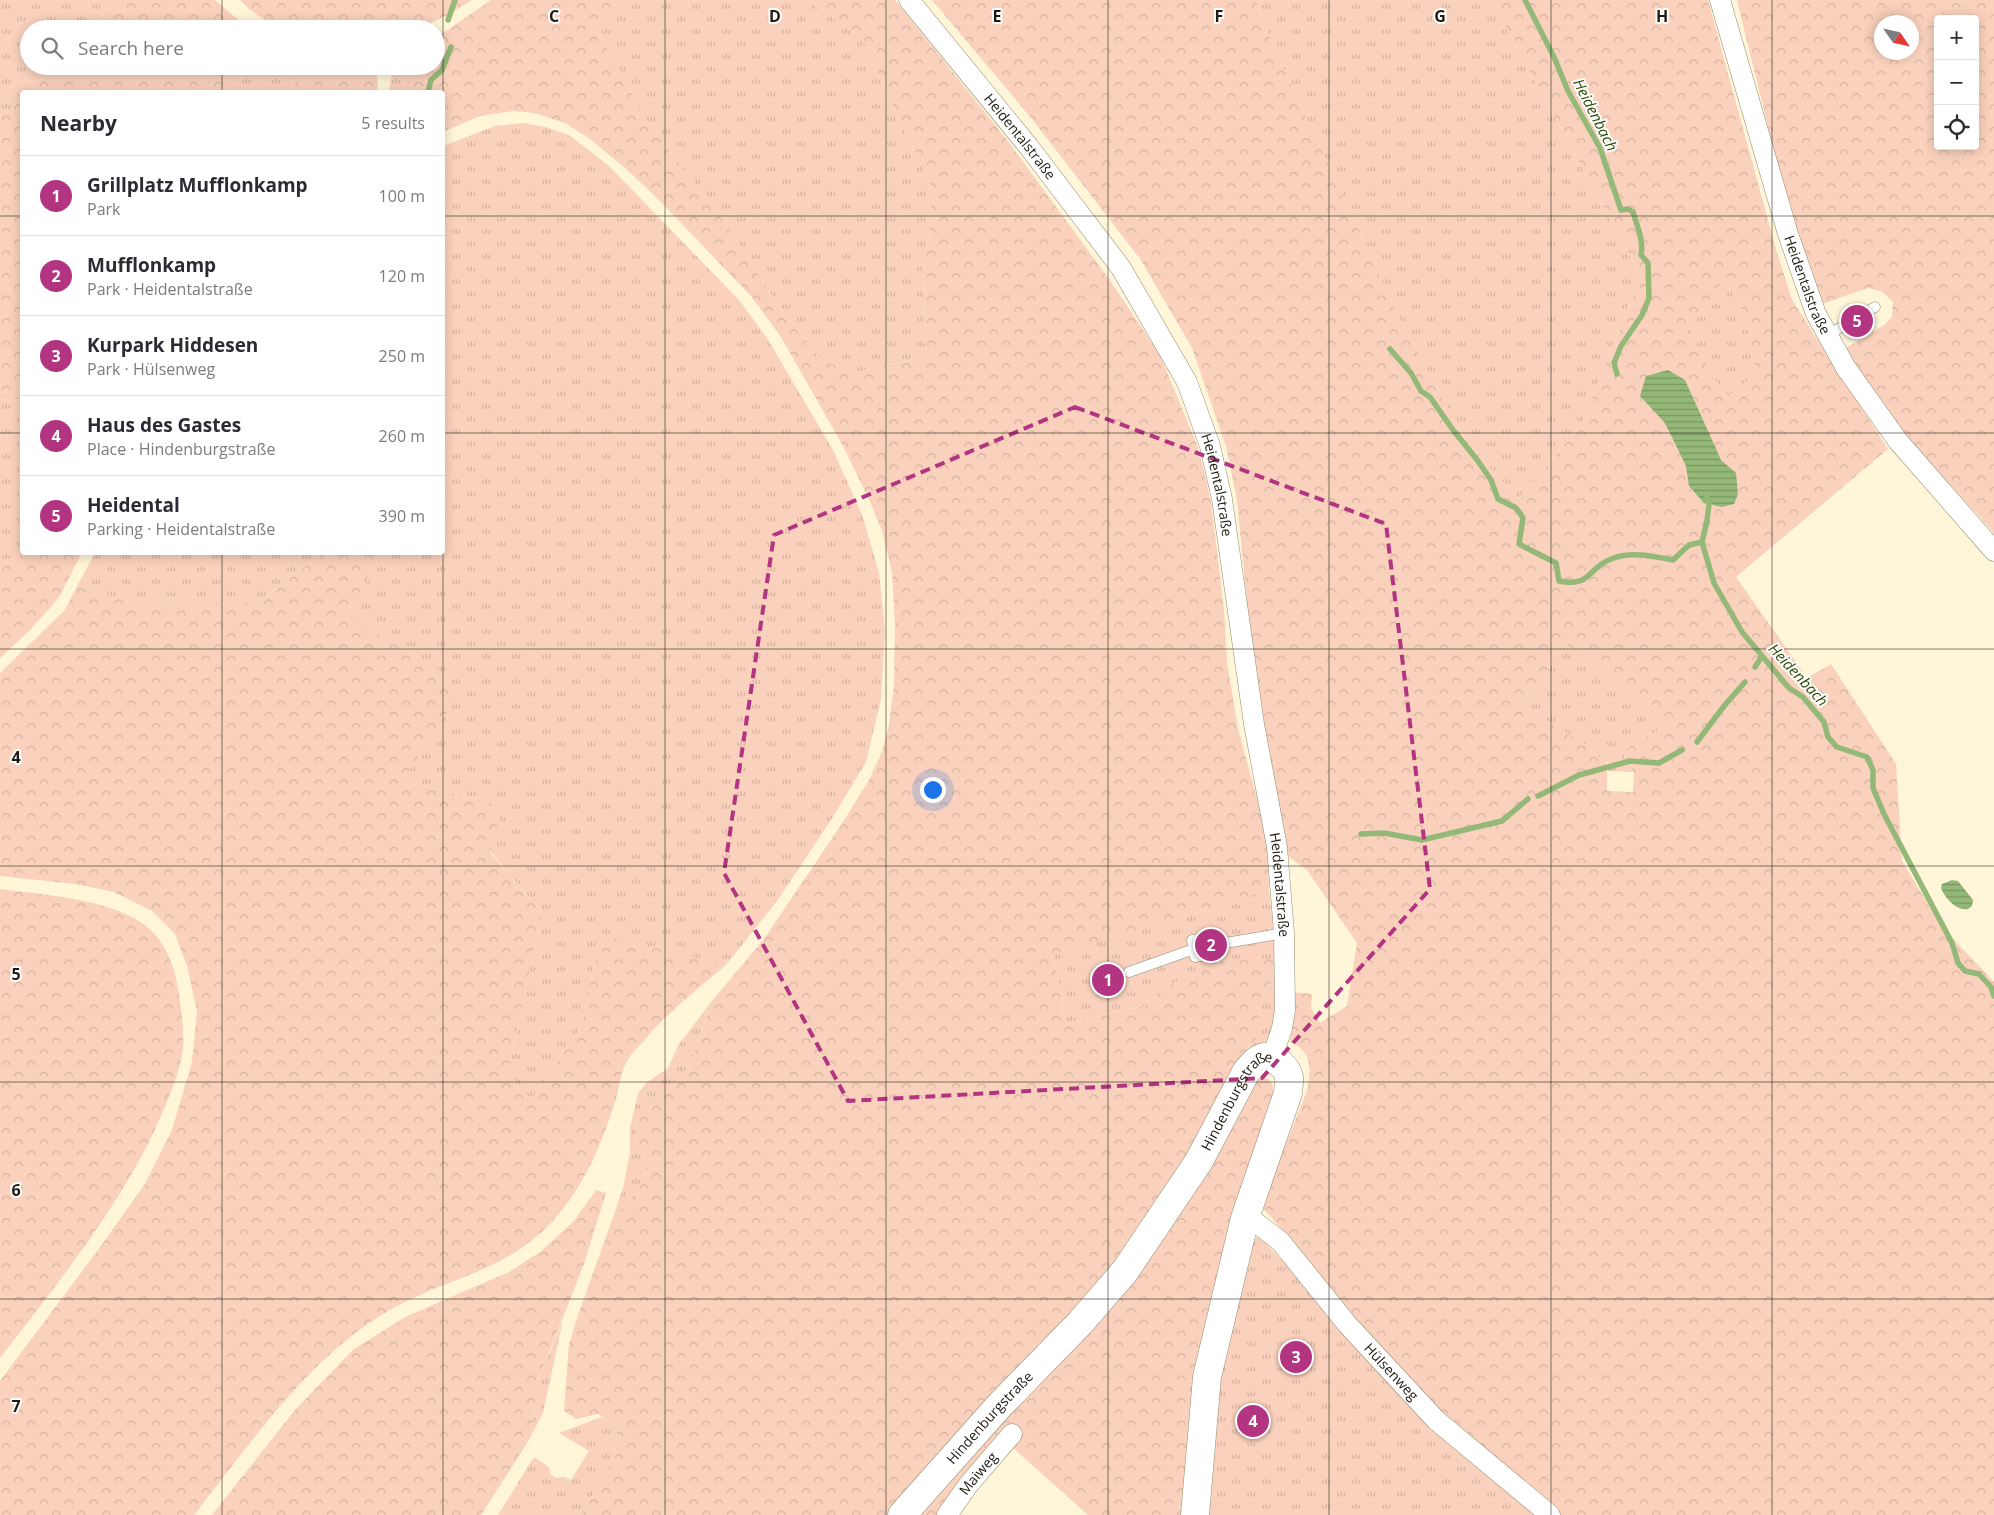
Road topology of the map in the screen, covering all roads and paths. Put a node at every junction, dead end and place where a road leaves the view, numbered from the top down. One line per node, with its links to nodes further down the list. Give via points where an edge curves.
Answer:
1 (909, 0): 6 (street, Heidentalstraße, via 1029,147 1121,268 1187,382 1210,446 1222,499 1254,724 1276,841)
2 (1720, 0): 4 (street, Heidentalstraße, via 1796,260 1816,314)
3 (1874, 308): 4 (lane)
4 (1828, 335): 5 (street, Heidentalstraße, via 1846,368 1898,442)
5 (1994, 551)
6 (1284, 933): 7 (lane, via 1208,946 1209,954 1195,956 1194,949); 8 (street, Heidentalstraße, via 1284,1010)
7 (1129, 972)
8 (1272, 1058): 9 (main road, Hindenburgstraße, via 1288,1074 1288,1093); 11 (main road, Hindenburgstraße, via 1259,1060 1246,1072 1199,1161 1126,1271)
9 (1245, 1218): 13 (main road, Hindenburgstraße, via 1207,1377); 14 (street, Hülsenweg, via 1280,1241 1347,1324 1436,1420)
10 (1012, 1434): 12 (street, Maiweg)
11 (902, 1515)
12 (947, 1515)
13 (1195, 1515)
14 (1550, 1515)

